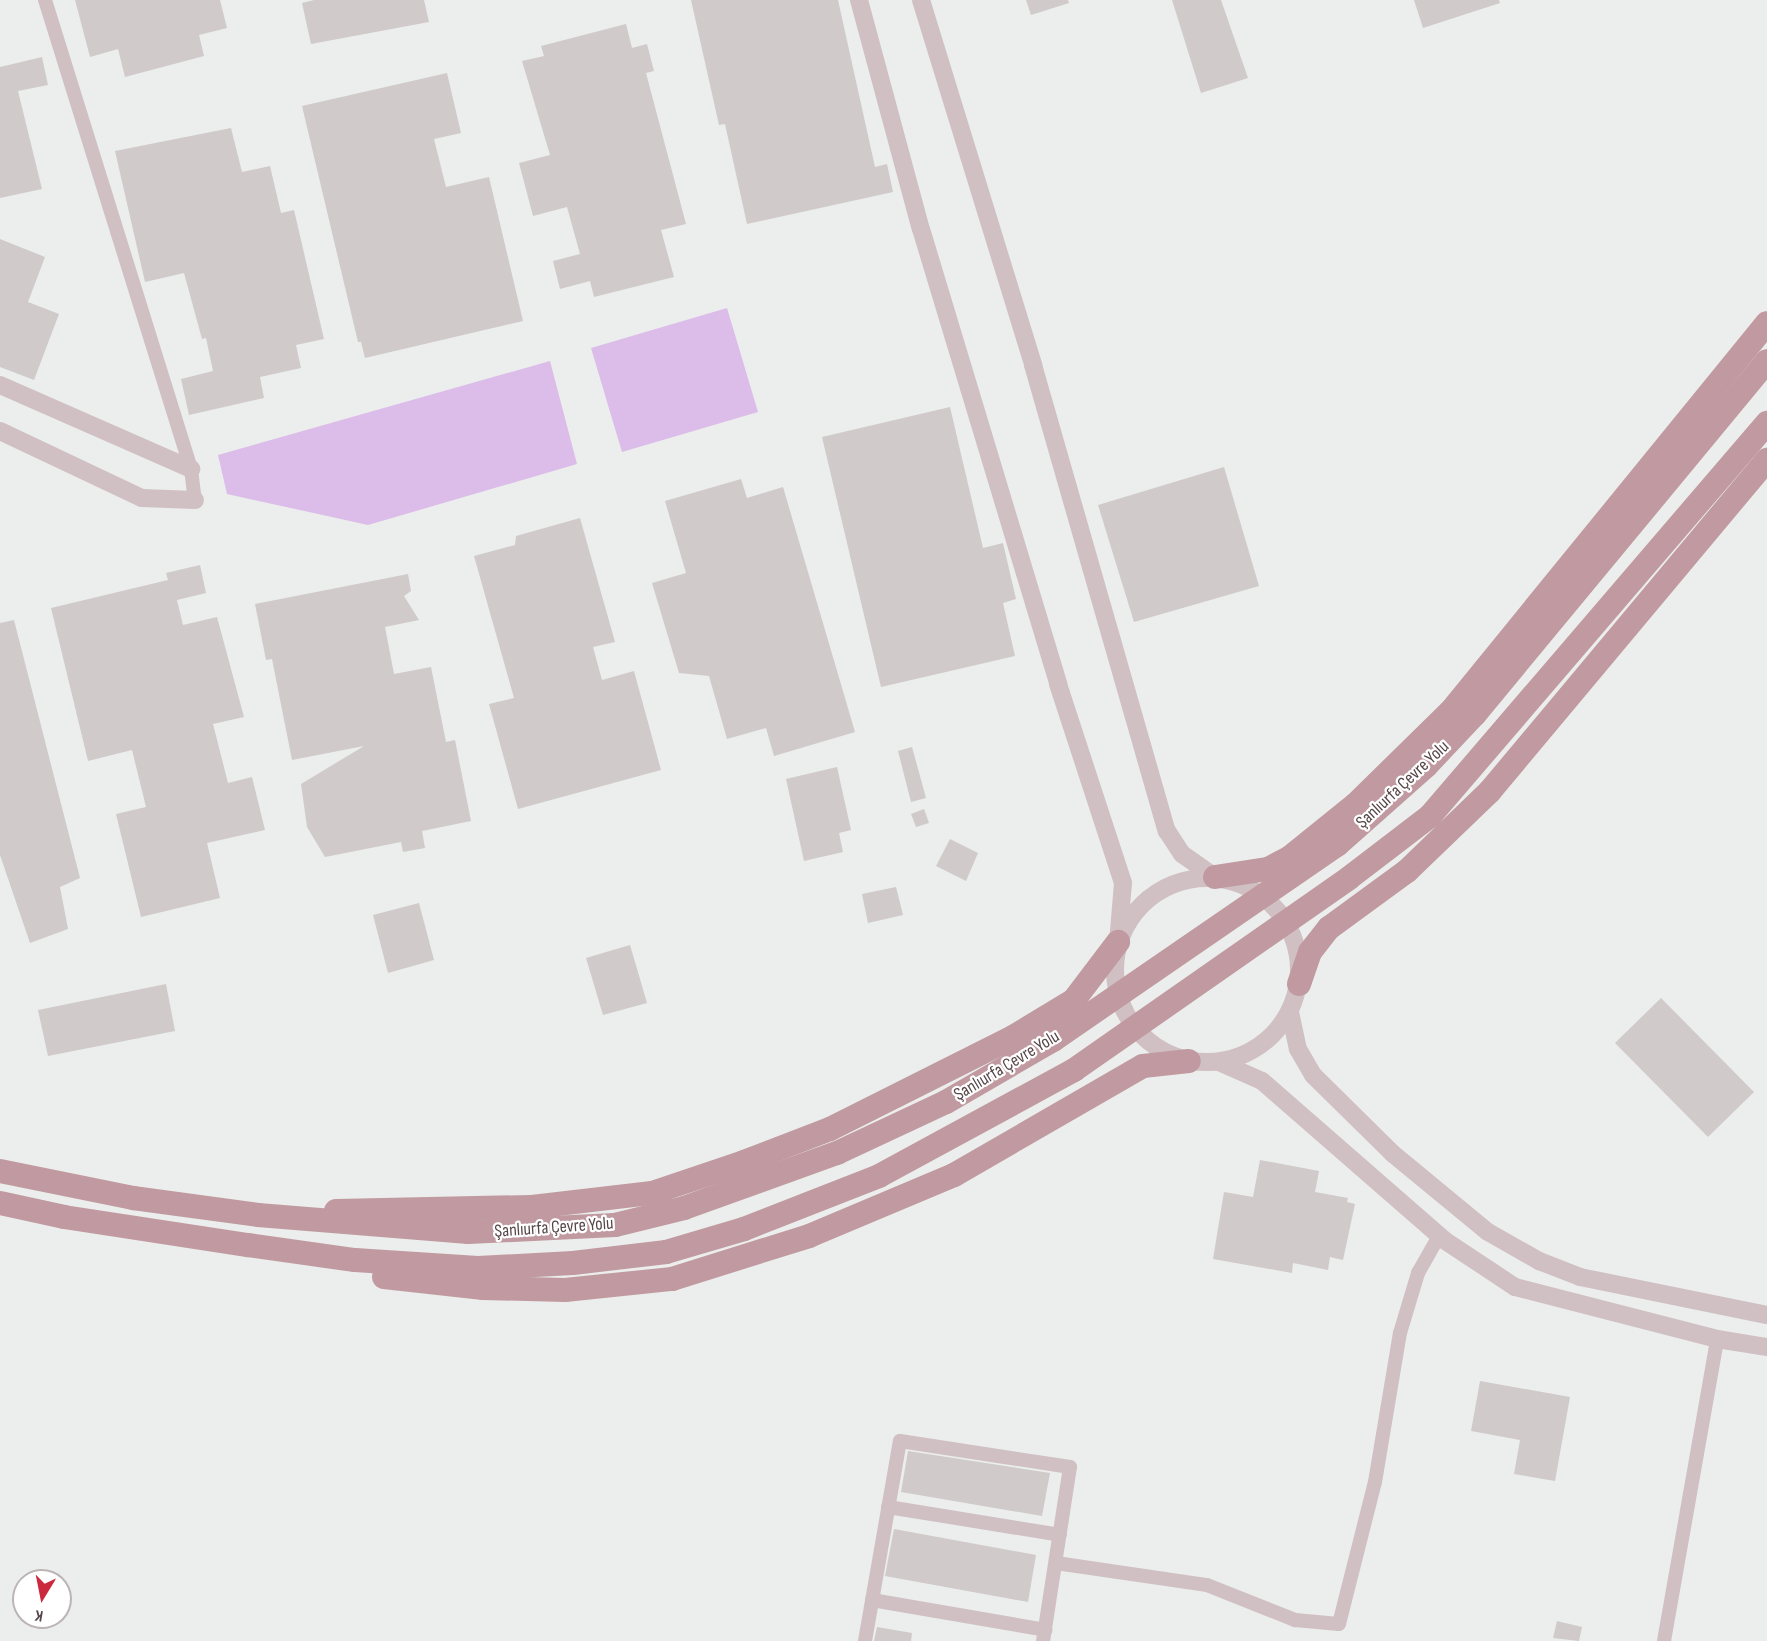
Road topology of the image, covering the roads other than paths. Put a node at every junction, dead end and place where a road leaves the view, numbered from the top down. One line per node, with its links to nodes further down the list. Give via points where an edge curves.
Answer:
1 (45, 0): 10 (street)
2 (859, 0): 13 (street, via 921,229 1058,684 1123,883)
3 (921, 0): 12 (street, via 1033,365 1167,831 1182,854)
4 (1767, 323): 12 (highway, via 1451,711 1356,804 1289,858 1268,869)
5 (1767, 361): 20 (highway, Şanlıurfa Çevre Yolu, via 1475,714 1426,766 1337,845 1053,1040 946,1102 837,1153 684,1208 615,1225 468,1232)
6 (0, 385): 10 (street)
7 (1767, 423): 22 (highway, Şanlıurfa Çevre Yolu, via 1430,816 1349,878 1074,1070 879,1176 744,1229 666,1252 573,1263 478,1268 355,1260)
8 (0, 431): 11 (street, via 142,498)
9 (1767, 460): 14 (highway, via 1490,791 1407,871 1329,928 1310,952)
10 (191, 469): 11 (street)
11 (195, 500)
12 (1215, 877): 13 (street, via 1184,880 1155,892 1132,914); 14 (street, via 1246,885 1271,902 1299,954)
13 (1118, 942): 16 (street, via 1114,973 1120,1003 1136,1030 1161,1050); 20 (highway, via 1074,1000 1013,1037 830,1129 652,1193 532,1207 402,1207)
14 (1299, 984): 15 (street)
15 (1290, 1012): 17 (street, via 1264,1042 1247,1053); 23 (street, via 1298,1049 1313,1075 1392,1153 1488,1232 1539,1261 1580,1277)
16 (1189, 1061): 17 (street); 22 (highway, via 1143,1066 954,1175 881,1206 809,1236 672,1279 565,1290 483,1288 357,1274)
17 (1219, 1062): 21 (street, via 1262,1080)
18 (0, 1172): 20 (highway, Şanlıurfa Çevre Yolu, via 133,1198)
19 (0, 1203): 22 (highway, Şanlıurfa Çevre Yolu, via 64,1217)
20 (258, 1215)
21 (1439, 1236): 24 (street, via 1515,1287); 28 (street, via 1418,1273 1400,1333 1374,1482 1340,1624 1295,1620 1207,1585)
22 (248, 1245)
23 (1767, 1315)
24 (1717, 1339): 25 (street); 32 (street)
25 (1767, 1347)
26 (888, 1507): 27 (street); 27 (street, via 900,1441 1070,1467); 29 (street)
27 (1060, 1535): 28 (street)
28 (1056, 1563): 30 (street)
29 (872, 1600): 30 (street); 31 (street)
30 (1044, 1636)
31 (865, 1641)
32 (1664, 1641)

